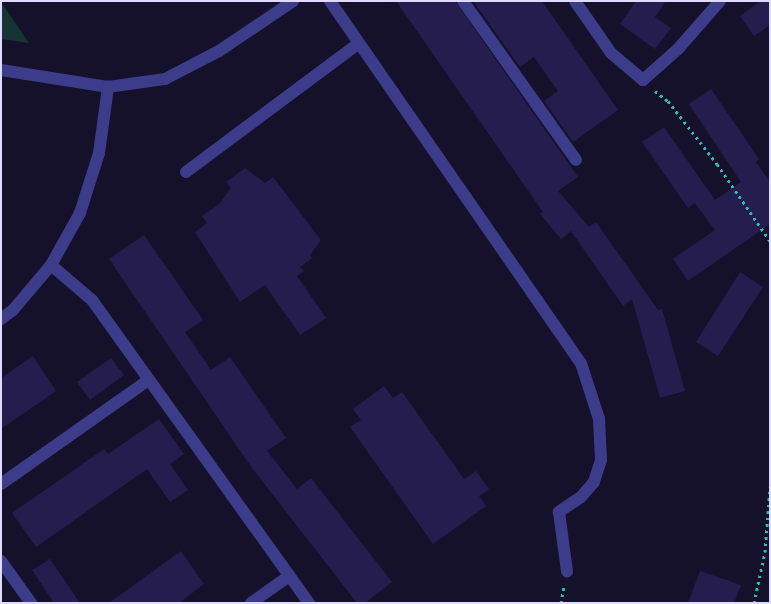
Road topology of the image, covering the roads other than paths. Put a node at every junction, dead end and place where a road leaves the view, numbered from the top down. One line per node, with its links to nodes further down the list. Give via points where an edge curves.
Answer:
1 (294, 1): 8 (street, via 219,52 165,79)
2 (330, 1): 6 (street)
3 (463, 1): 9 (street)
4 (575, 1): 5 (street, via 611,53 643,80 678,49)
5 (720, 1)
6 (358, 44): 10 (street); 16 (street, via 581,363 599,419 601,460 594,482 581,497 559,512)
7 (1, 70): 8 (street)
8 (108, 86): 11 (street, via 99,153 91,179 80,213)
9 (576, 160)
10 (186, 172)
11 (51, 265): 12 (street, via 13,310); 13 (street, via 92,300)
12 (1, 319)
13 (147, 381): 14 (street); 17 (street)
14 (1, 484)
15 (1, 561): 18 (street)
16 (568, 571)
17 (289, 576): 19 (street); 20 (street)
18 (31, 603)
19 (250, 603)
20 (309, 603)

